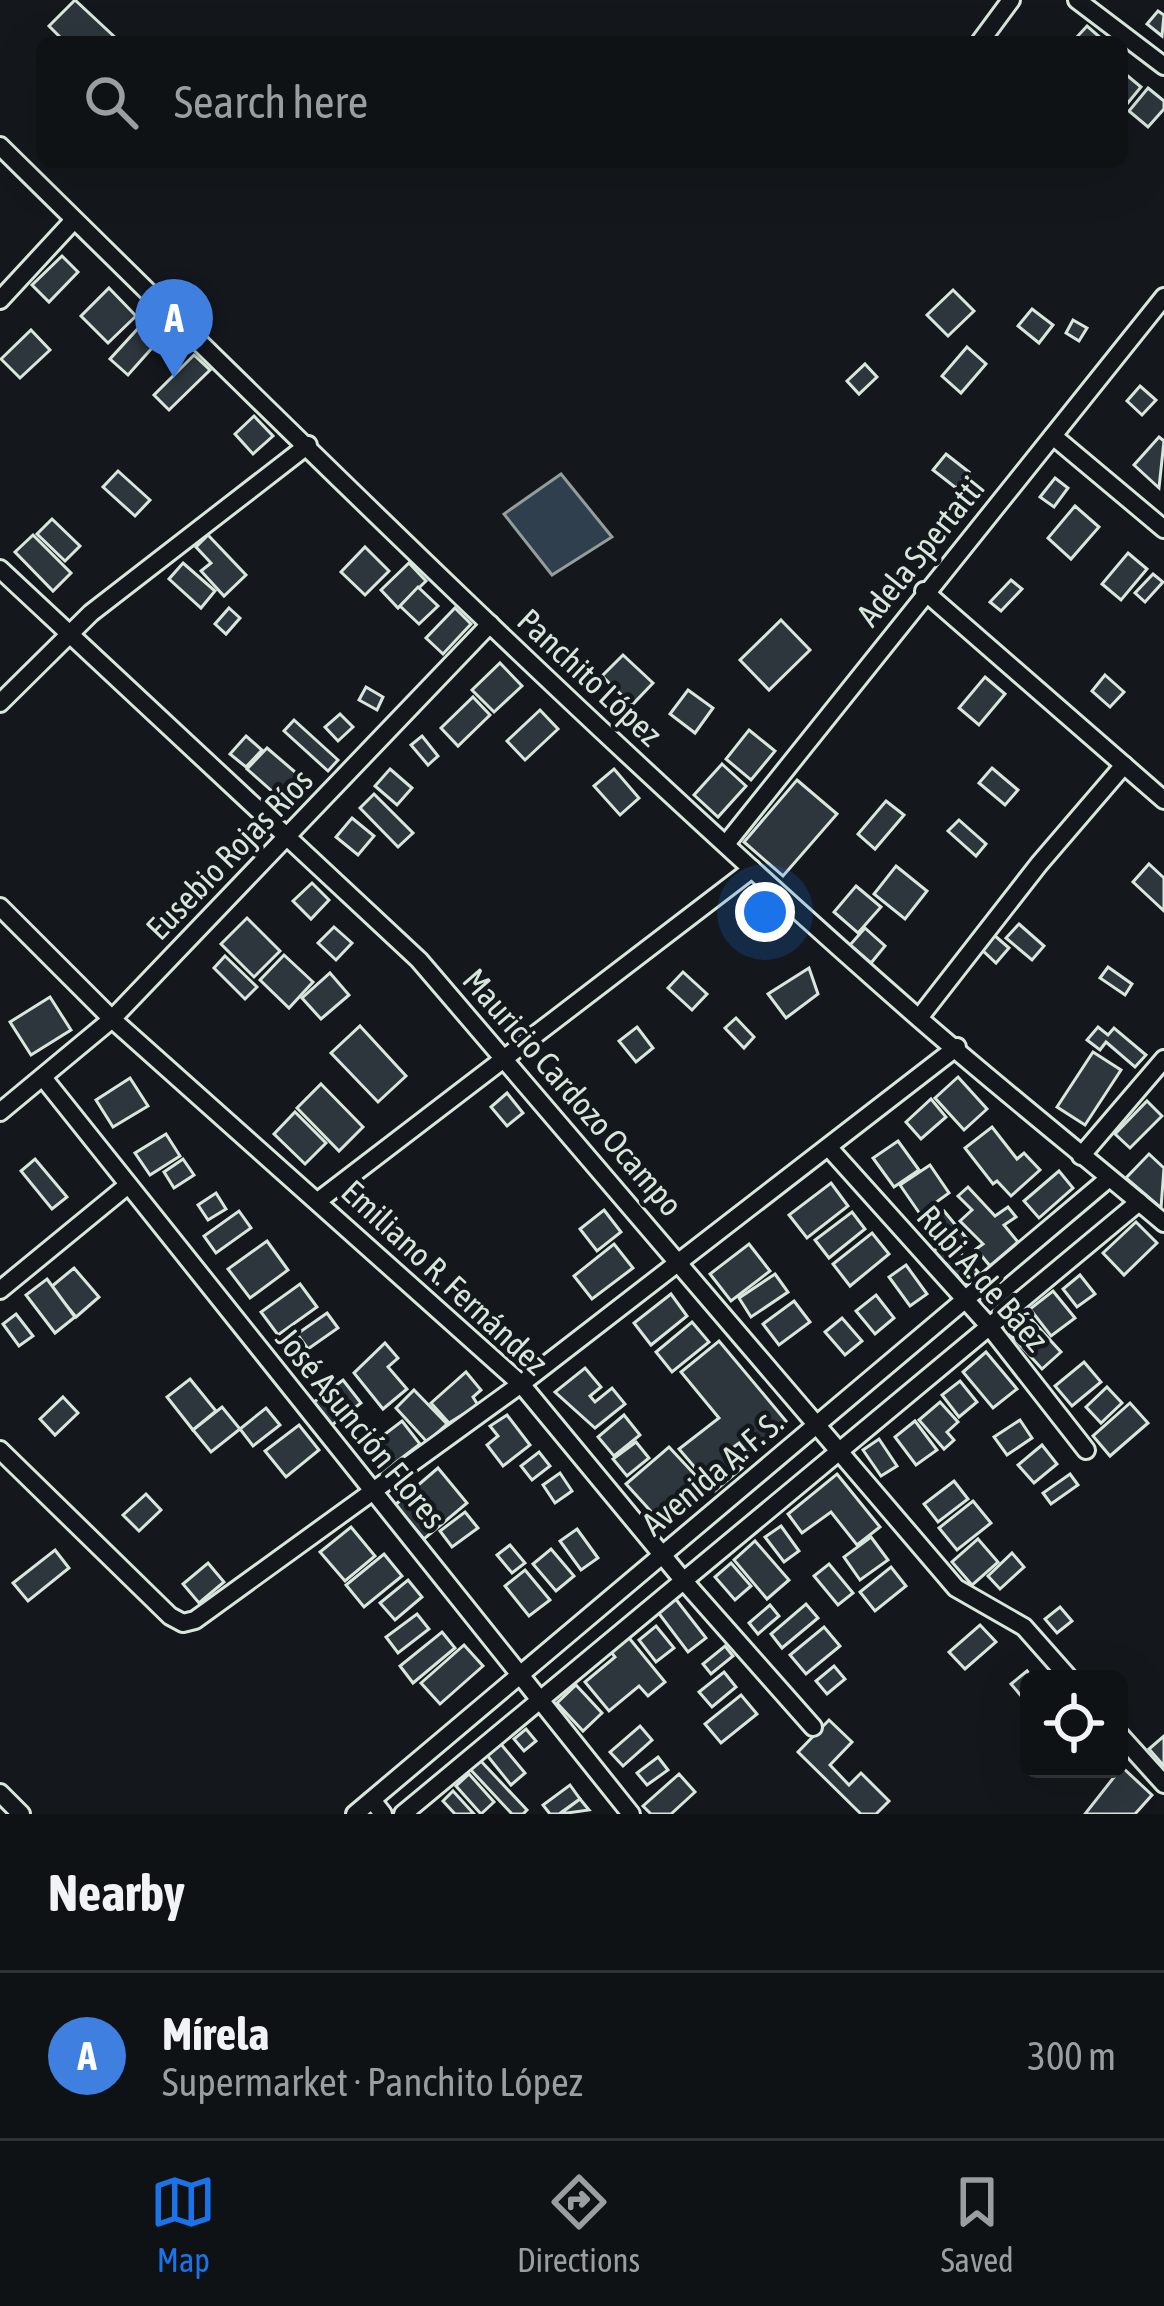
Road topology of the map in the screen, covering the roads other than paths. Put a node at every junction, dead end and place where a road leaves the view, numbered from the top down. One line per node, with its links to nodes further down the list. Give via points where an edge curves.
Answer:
1 (1011, 0): 3 (street)
2 (1077, 0): 4 (street)
3 (984, 36)
4 (1124, 36)
5 (1128, 39): 6 (street)
6 (1164, 66)
7 (0, 146): 8 (street, Panchito López)
8 (74, 220): 10 (street); 12 (street, Panchito López)
9 (1164, 297): 11 (street, Adela Spertatti)
10 (0, 300)
11 (1053, 436): 13 (street); 15 (street, Adela Spertatti)
12 (308, 445): 16 (street, Panchito López); 17 (street)
13 (1164, 530)
14 (0, 569): 17 (street, Mauricio Cardozo Ocampo)
15 (924, 592): 19 (street); 22 (street, Adela Spertatti)
16 (490, 624): 21 (street, Eusebio Rojas Ríos); 22 (street, Panchito López)
17 (70, 632): 18 (street); 21 (street, Mauricio Cardozo Ocampo)
18 (0, 703)
19 (1124, 765): 20 (street); 25 (street)
20 (1164, 800)
21 (286, 838): 26 (street, Eusebio Rojas Ríos); 28 (street, Mauricio Cardozo Ocampo, via 418,960)
22 (726, 844): 23 (street, Panchito López)
23 (752, 869): 25 (street, Panchito López); 28 (street)
24 (0, 907): 26 (street, Emiliano R. Fernández)
25 (919, 1018): 27 (street, Panchito López)
26 (112, 1019): 30 (street, Eusebio Rojas Ríos); 36 (street, Emiliano R. Fernández)
27 (957, 1047): 32 (street); 33 (street, Panchito López)
28 (504, 1057): 36 (street); 39 (street, Mauricio Cardozo Ocampo)
29 (1164, 1059): 33 (street)
30 (45, 1080): 31 (street, Eusebio Rojas Ríos); 35 (street, José Asunción Flores)
31 (0, 1112)
32 (830, 1149): 39 (street); 41 (street, Rubi A. de Báez)
33 (1081, 1156): 34 (street, Panchito López)
34 (1108, 1179): 37 (street, Panchito López); 41 (street, Avenida A. F. S.)
35 (128, 1186): 40 (street); 48 (street, José Asunción Flores)
36 (318, 1201): 43 (street, Emiliano R. Fernández)
37 (1139, 1202): 38 (street, Panchito López); 42 (street, Avenida A. F. S.)
38 (1164, 1223)
39 (679, 1262): 43 (street); 44 (street, Mauricio Cardozo Ocampo)
40 (0, 1290)
41 (966, 1298): 42 (street, Rubi A. de Báez); 44 (street, Avenida A. F. S.)
42 (989, 1325): 46 (street, Rubi A. de Báez); 47 (street, Avenida A. F. S.)
43 (521, 1384): 48 (street); 49 (street, Emiliano R. Fernández)
44 (815, 1426): 47 (street, Mauricio Cardozo Ocampo); 49 (street, Avenida A. F. S.)
45 (0, 1450): 48 (street, via 183,1624)
46 (1086, 1450)
47 (837, 1452): 50 (street, Avenida A. F. S.); 51 (street, Mauricio Cardozo Ocampo, via 956,1588 1024,1627)
48 (374, 1491): 52 (street, José Asunción Flores)
49 (662, 1554): 50 (street, Emiliano R. Fernández); 52 (street, Avenida A. F. S.)
50 (683, 1580): 53 (street, Avenida A. F. S.); 54 (street, Emiliano R. Fernández)
51 (1062, 1670)
52 (519, 1677): 53 (street, José Asunción Flores); 58 (street, Avenida A. F. S.)
53 (538, 1702): 61 (street, Avenida A. F. S.); 62 (street, José Asunción Flores)
54 (813, 1727)
55 (1128, 1744): 56 (street)
56 (1164, 1784)
57 (0, 1793): 59 (street)
58 (378, 1807): 60 (street, Avenida A. F. S.)
59 (17, 1813)
60 (355, 1814)
61 (403, 1814)
62 (631, 1814)

